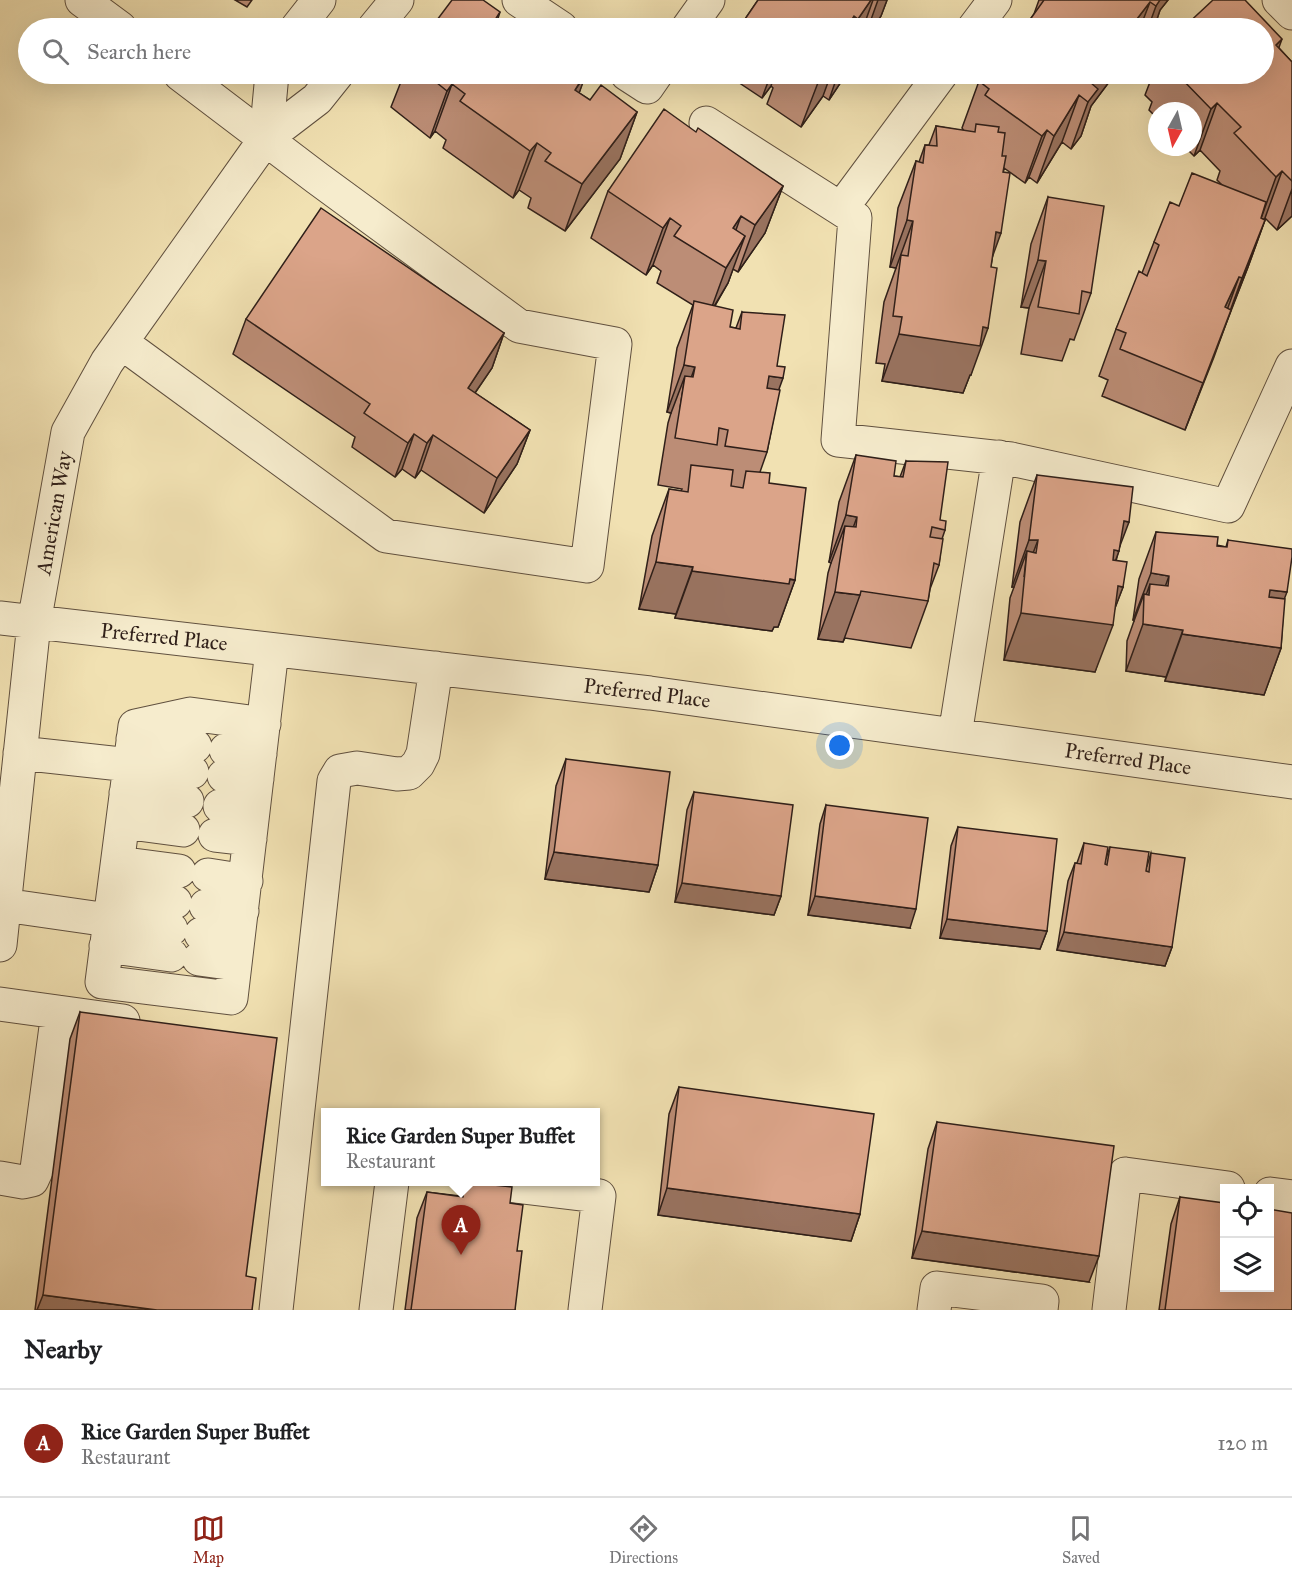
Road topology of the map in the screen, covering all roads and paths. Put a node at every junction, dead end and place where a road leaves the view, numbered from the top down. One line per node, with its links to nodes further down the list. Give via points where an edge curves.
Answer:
1 (82, 0): 9 (street)
2 (319, 0): 10 (street)
3 (397, 0): 11 (street)
4 (519, 0): 12 (street)
5 (708, 0): 13 (street)
6 (995, 0): 14 (street)
7 (1279, 0): 8 (street)
8 (1292, 13)
9 (106, 18)
10 (305, 18)
11 (382, 18)
12 (546, 18)
13 (695, 18)
14 (982, 18)
15 (193, 84): 20 (street)
16 (271, 84): 20 (street)
17 (329, 84): 20 (street, via 317,99)
18 (934, 84): 21 (street)
19 (706, 123): 21 (street)
20 (266, 138): 22 (street, American Way); 22 (street, via 519,326 615,344 586,566 386,536)
21 (841, 209): 24 (street, via 855,218 838,440)
22 (122, 343): 26 (street, American Way, via 68,432)
23 (1292, 366): 24 (street, via 1228,506)
24 (999, 457): 29 (street)
25 (0, 618): 26 (street, Preferred Place)
26 (34, 623): 27 (street, Preferred Place); 30 (street, American Way)
27 (272, 650): 28 (street, Preferred Place); 32 (street)
28 (436, 669): 29 (street, Preferred Place, via 650,693); 50 (street, via 423,754 418,764 409,772 397,774 357,768 340,771 334,781 293,1045)
29 (955, 735): 33 (street, Preferred Place)
30 (20, 753): 31 (street); 35 (street, American Way)
31 (128, 780): 32 (street, via 135,726 190,714); 34 (street); 34 (street); 37 (street)
32 (257, 781): 34 (street); 34 (street); 39 (street)
33 (1292, 782)
34 (205, 789)
35 (7, 819): 36 (street, American Way)
36 (4, 905): 37 (street); 40 (street, American Way)
37 (112, 906): 38 (street); 38 (street); 39 (street, via 102,982 231,998)
38 (189, 917): 39 (street); 39 (street)
39 (240, 924)
40 (0, 945)
41 (0, 1004): 42 (street)
42 (58, 1012): 43 (street); 44 (street, via 38,1168 32,1180)
43 (152, 1025)
44 (0, 1178)
45 (392, 1186): 51 (street)
46 (515, 1186): 52 (street, via 599,1196)
47 (1220, 1187): 55 (street, via 1125,1174)
48 (1274, 1195): 49 (street)
49 (1292, 1197)
50 (276, 1310)
51 (376, 1310)
52 (585, 1310)
53 (934, 1310): 54 (street, via 937,1288 1042,1301)
54 (1041, 1310)
55 (1109, 1310)

